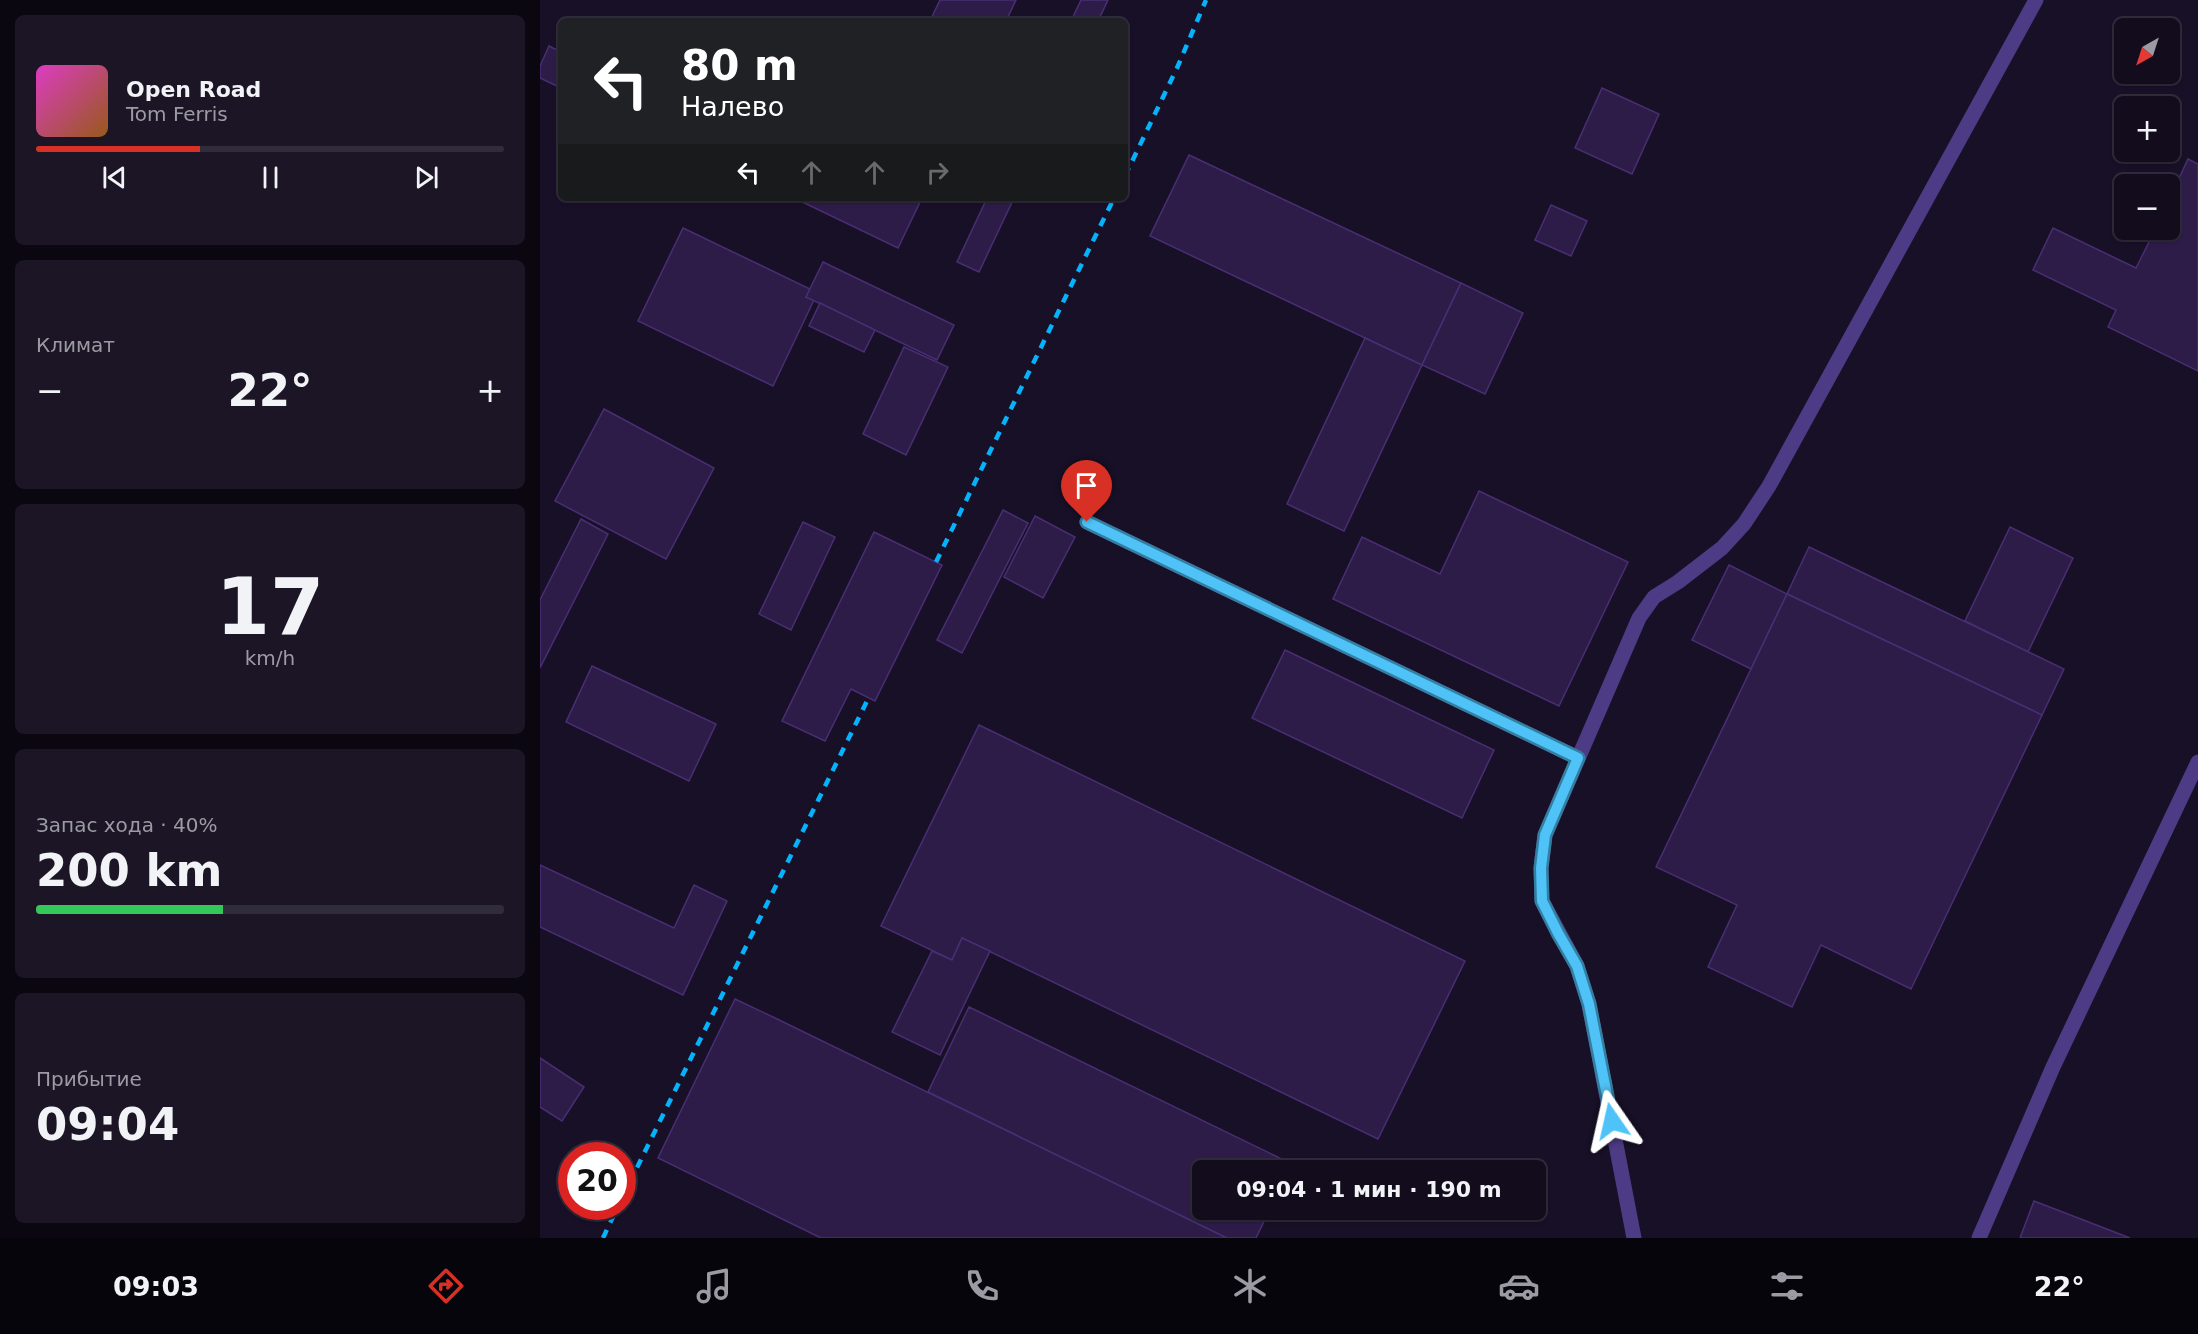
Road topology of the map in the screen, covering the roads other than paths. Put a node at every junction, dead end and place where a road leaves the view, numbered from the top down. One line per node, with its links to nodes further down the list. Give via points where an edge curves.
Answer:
1 (2036, 0): 3 (lane, via 1769,486 1744,525 1722,548 1654,597 1639,618)
2 (1087, 522): 3 (lane)
3 (1578, 758): 5 (lane, via 1545,835 1542,901 1577,966 1589,1004)
4 (2198, 762): 6 (lane, via 2053,1067)
5 (1634, 1238)
6 (1979, 1238)

